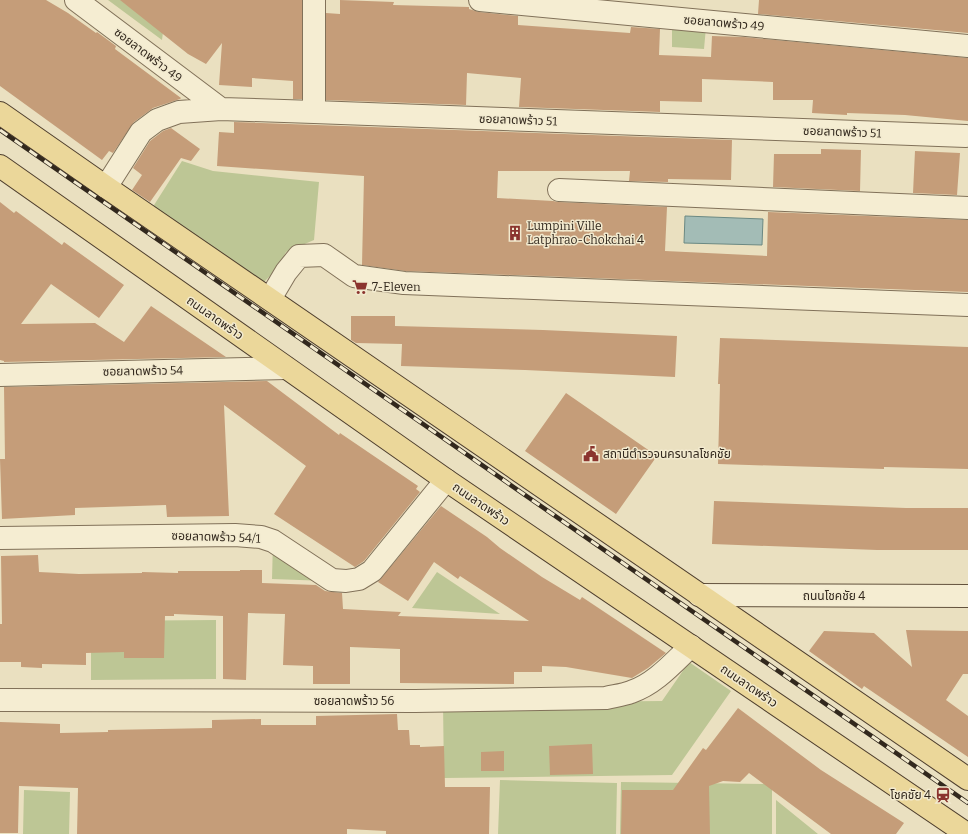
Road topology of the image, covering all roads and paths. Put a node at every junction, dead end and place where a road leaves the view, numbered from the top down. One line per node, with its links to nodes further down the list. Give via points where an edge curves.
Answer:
1 (76, 0): 5 (street, ซอยลาดพร้าว 49)
2 (314, 0): 6 (street)
3 (480, 0): 4 (street, ซอยลาดพร้าว 49)
4 (968, 46)
5 (221, 109): 6 (street, ซอยลาดพร้าว 51); 10 (street, ซอยลาดพร้าว 51, via 179,112 157,120 141,132)
6 (314, 112): 8 (street, ซอยลาดพร้าว 51)
7 (0, 113): 10 (main road)
8 (966, 136)
9 (0, 166): 15 (main road, ถนนลาดพร้าว)
10 (106, 187): 13 (main road)
11 (559, 190): 12 (street)
12 (968, 208)
13 (270, 299): 14 (street, via 299,256 324,255 354,276 404,283); 19 (main road)
14 (968, 305)
15 (286, 368): 16 (street, ซอยลาดพร้าว 54); 17 (main road, ถนนลาดพร้าว)
16 (0, 375)
17 (446, 480): 18 (street, ซอยลาดพร้าว 54/1, via 372,571 359,579 346,581 332,580 282,546 261,537 235,535); 21 (main road, ถนนลาดพร้าว)
18 (0, 538)
19 (700, 595): 20 (street, ถนนโชคชัย 4); 23 (main road)
20 (968, 596)
21 (691, 646): 22 (street, ซอยลาดพร้าว 56, via 646,685 631,692 606,698 415,701); 24 (main road, ถนนลาดพร้าว)
22 (0, 700)
23 (968, 779)
24 (967, 834)

